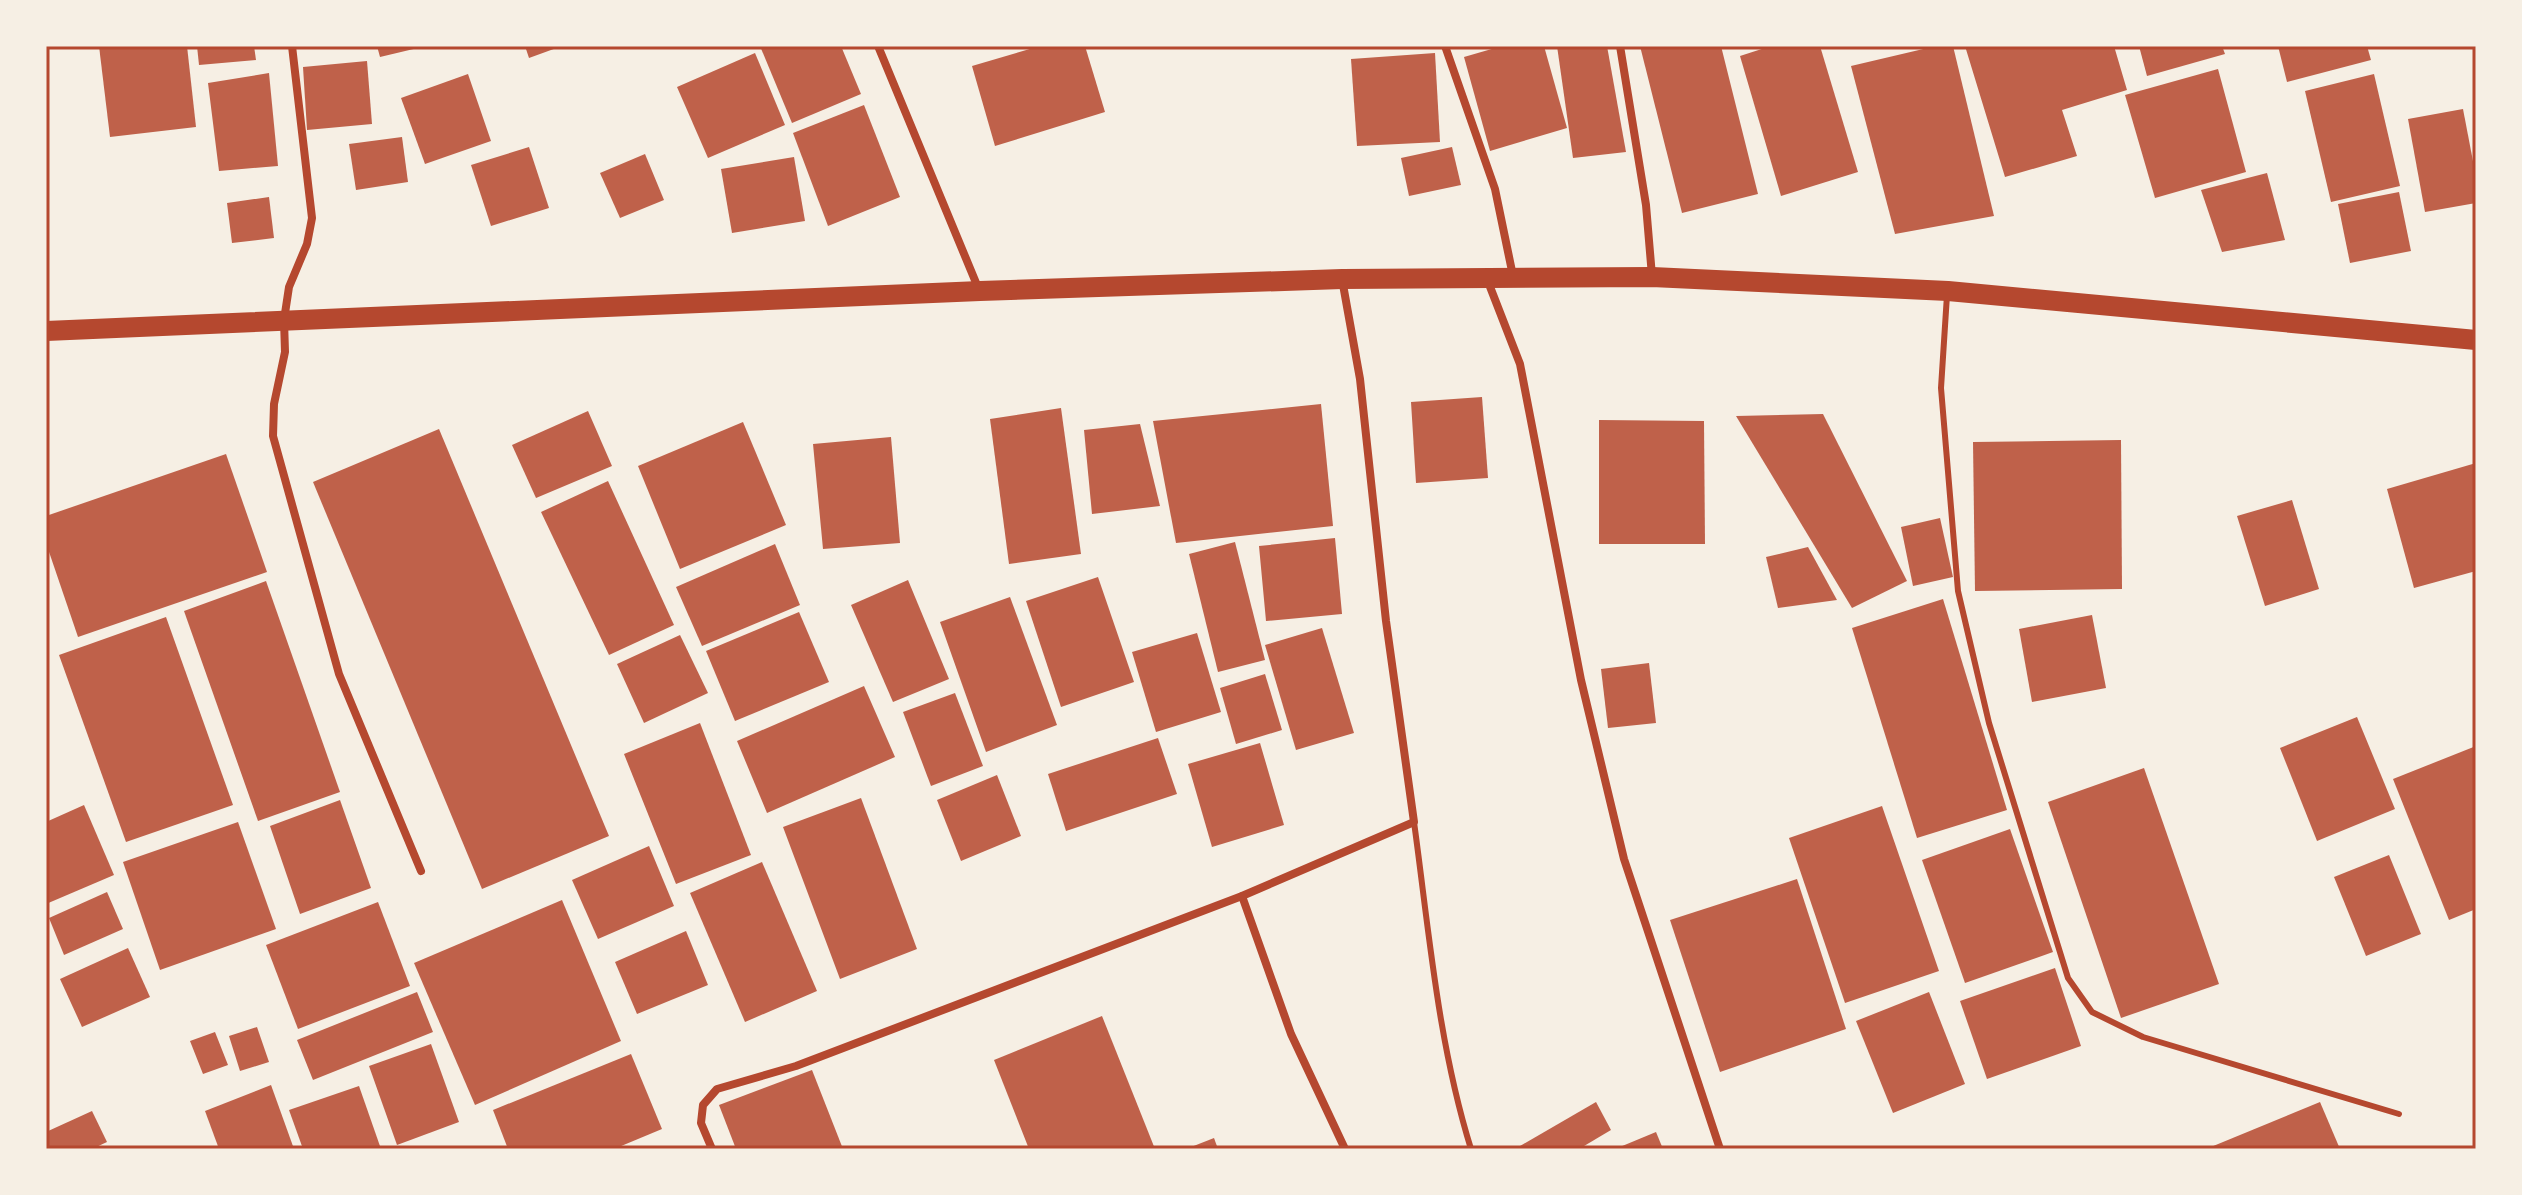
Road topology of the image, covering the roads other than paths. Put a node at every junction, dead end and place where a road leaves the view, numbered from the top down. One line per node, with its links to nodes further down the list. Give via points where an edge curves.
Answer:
1 (292, 46): 11 (street, via 312,218)
2 (878, 46): 9 (street)
3 (1445, 46): 5 (street, via 1495,189)
4 (1620, 46): 6 (street)
5 (1514, 277): 6 (main road); 7 (main road)
6 (1652, 277): 10 (main road)
7 (1487, 278): 8 (main road); 21 (street, via 1520,364 1581,680 1624,859)
8 (1342, 279): 9 (main road); 14 (street, via 1360,379)
9 (980, 291): 11 (main road)
10 (1948, 291): 13 (main road); 17 (lane, via 1941,388 1958,591 1989,723 2068,978 2092,1012 2143,1037)
11 (284, 320): 12 (main road); 15 (street, via 285,352 273,436 339,674)
12 (46, 331)
13 (2476, 340)
14 (1414, 822): 16 (street); 20 (lane, via 1456,1102)
15 (421, 871)
16 (1242, 896): 18 (street, via 796,1066 717,1089 703,1105 701,1123); 19 (street, via 1291,1034)
17 (2399, 1114)
18 (712, 1149)
19 (1345, 1149)
20 (1471, 1149)
21 (1720, 1149)

